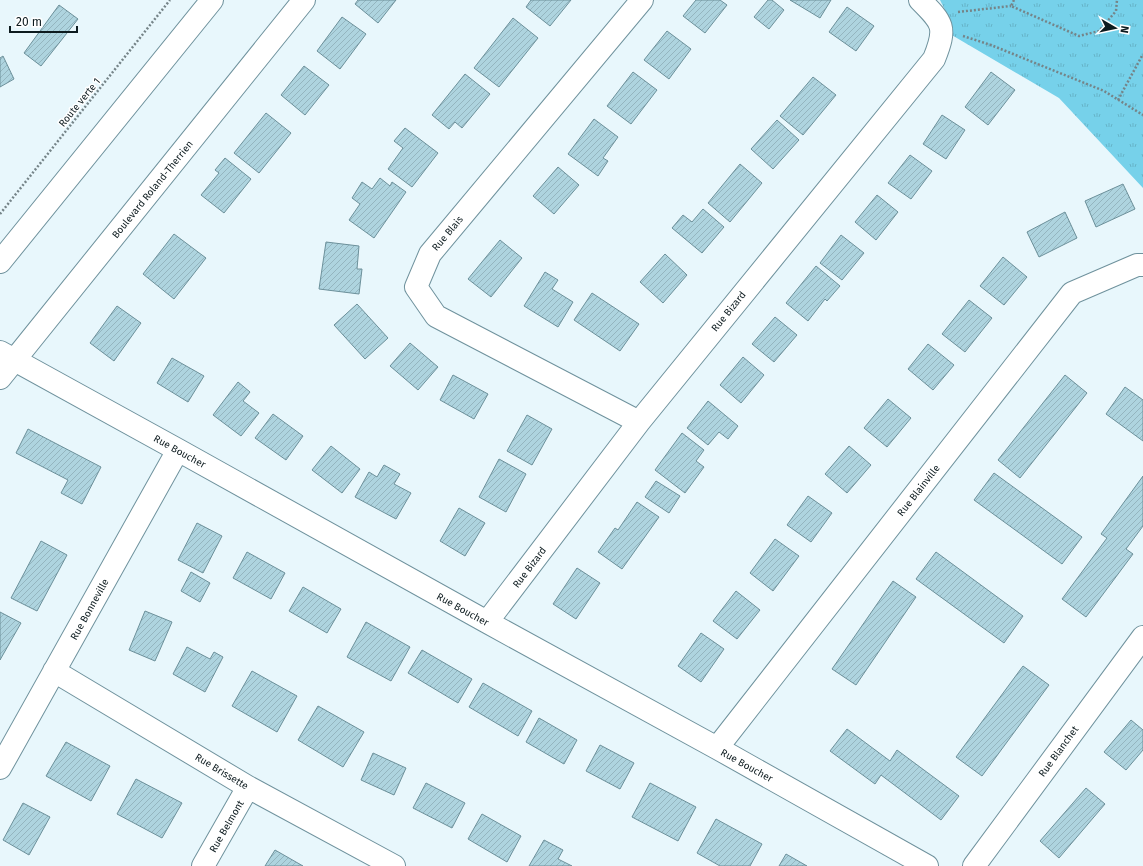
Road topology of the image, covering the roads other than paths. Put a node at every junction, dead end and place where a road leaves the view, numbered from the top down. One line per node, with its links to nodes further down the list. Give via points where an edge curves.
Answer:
1 (212, 0): 5 (street)
2 (304, 0): 7 (street, Boulevard Roland-Therrien)
3 (642, 0): 9 (street, Rue Blais, via 430,254 416,287 436,316)
4 (932, 14): 9 (street, Rue Bizard, via 940,43 934,58)
5 (0, 262)
6 (1143, 266): 14 (street, Rue Blainville, via 1137,265 1072,293)
7 (7, 357): 8 (street, Boulevard Roland-Therrien); 10 (street, Rue Boucher)
8 (0, 378)
9 (639, 422): 11 (street, Rue Bizard)
10 (178, 450): 11 (street, Rue Boucher); 13 (street, Rue Bonneville)
11 (487, 622): 14 (street, Rue Boucher)
12 (1143, 637): 20 (street, Rue Blanchet)
13 (54, 671): 15 (street, Rue Bonneville); 16 (street, Rue Brissette)
14 (717, 748): 19 (street, Rue Boucher)
15 (0, 768)
16 (248, 787): 17 (street, Rue Belmont); 18 (street, Rue Brissette)
17 (203, 866)
18 (394, 866)
19 (927, 866)
20 (974, 866)

